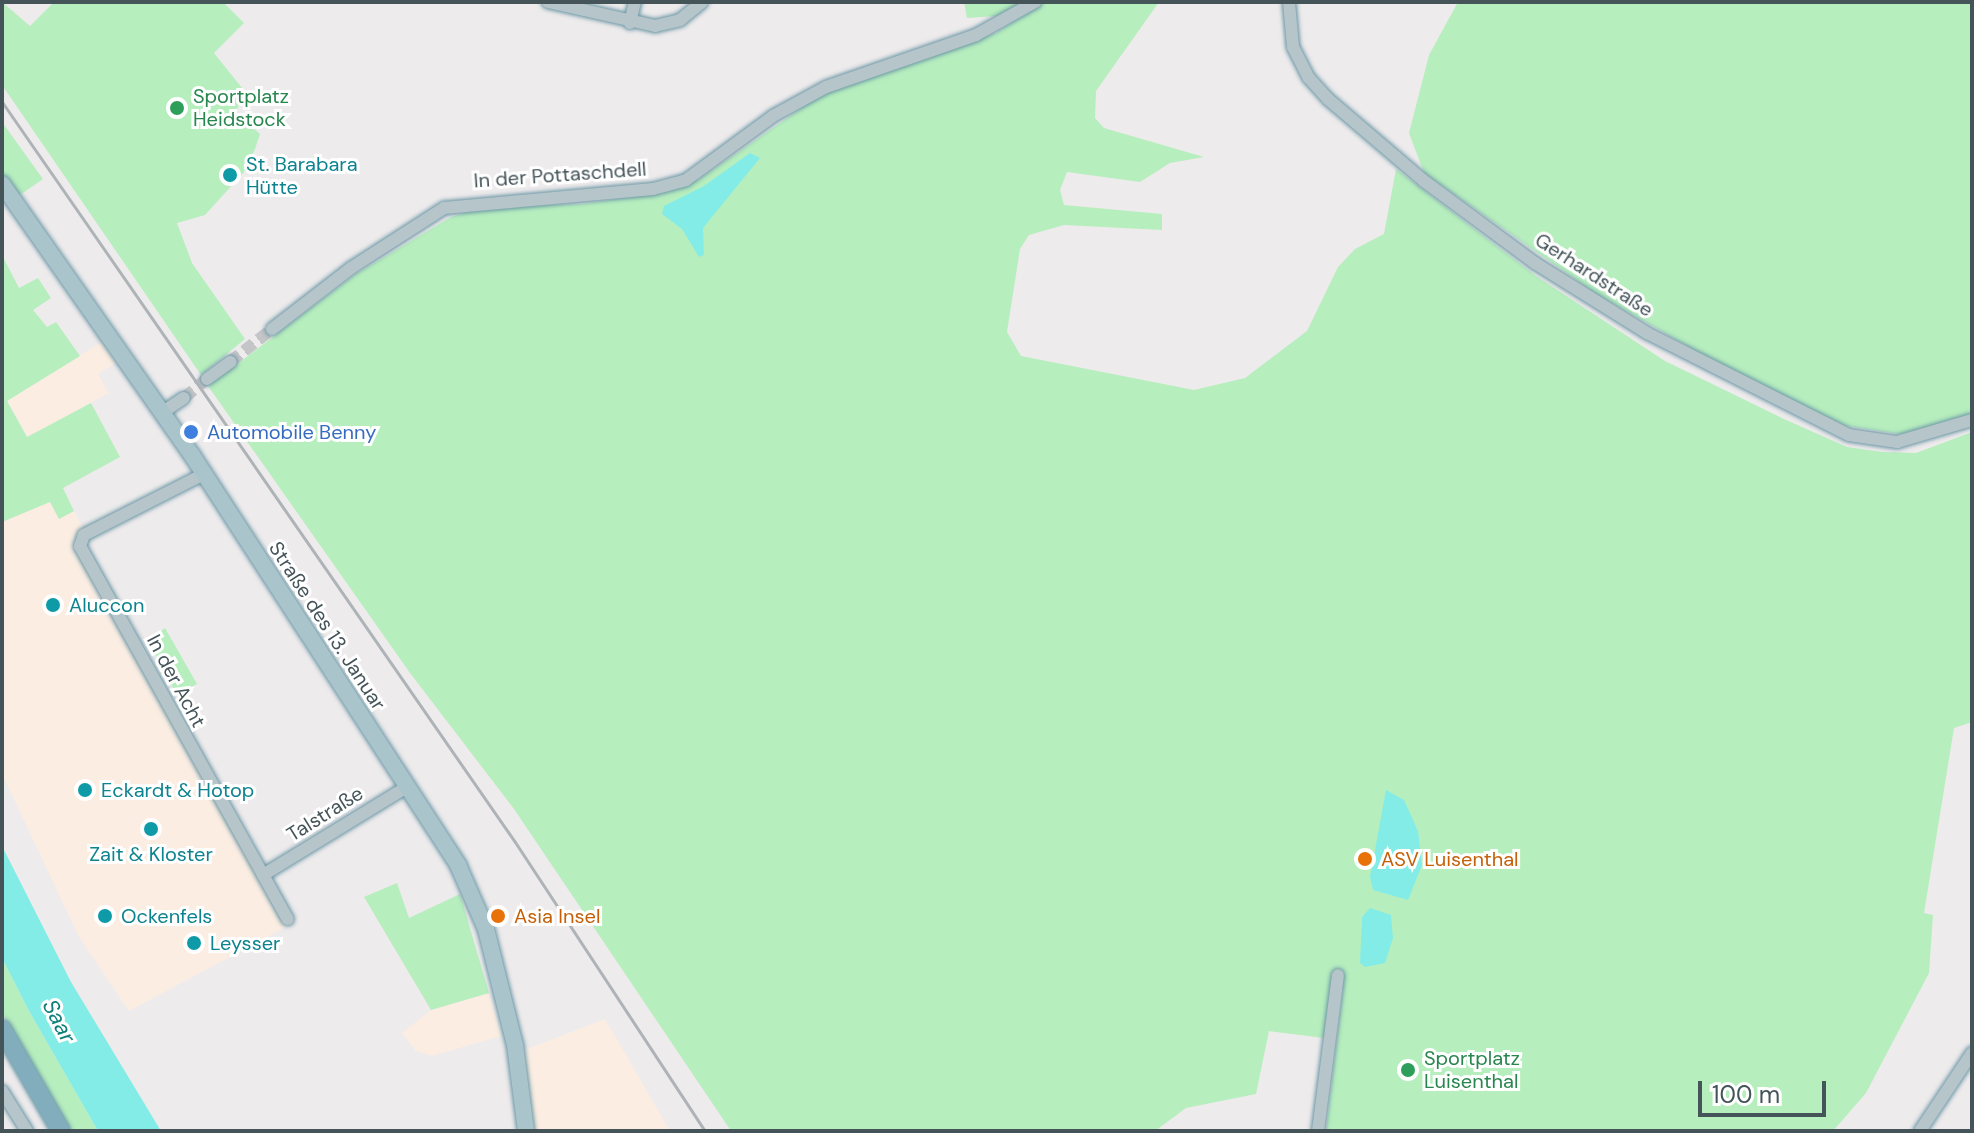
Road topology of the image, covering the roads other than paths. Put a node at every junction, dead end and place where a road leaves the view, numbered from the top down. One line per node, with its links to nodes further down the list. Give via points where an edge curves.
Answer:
1 (548, 2): 7 (street)
2 (599, 2): 7 (street)
3 (635, 2): 8 (street)
4 (702, 2): 8 (street, via 680,20 655,26)
5 (1035, 2): 10 (street, In der Pottaschdell, via 976,35 826,87 773,116 686,180 653,189 444,208 351,268)
6 (1289, 2): 15 (street, Gerhardstraße, via 1297,58 1328,99 1424,181 1535,263 1647,333 1849,435 1897,442)
7 (596, 17): 8 (street)
8 (630, 23)
9 (2, 184): 14 (main road, Straße des 13. Januar)
10 (272, 329)
11 (230, 362): 12 (street)
12 (207, 379)
13 (184, 398): 14 (street)
14 (163, 412): 16 (main road, Straße des 13. Januar)
15 (1972, 420)
16 (204, 474): 17 (main road, Straße des 13. Januar); 18 (street, In der Acht, via 84,535 80,546)
17 (408, 786): 18 (street, Talstraße); 28 (main road, Straße des 13. Januar, via 480,910 519,1059)
18 (263, 875): 19 (street, In der Acht)
19 (288, 919)
20 (1338, 975): 29 (street)
21 (2, 1029): 27 (highway)
22 (2, 1052): 26 (highway)
23 (1972, 1053): 30 (street)
24 (2, 1091): 25 (street)
25 (27, 1131)
26 (48, 1131)
27 (61, 1131)
28 (526, 1131)
29 (1318, 1131)
30 (1920, 1131)

